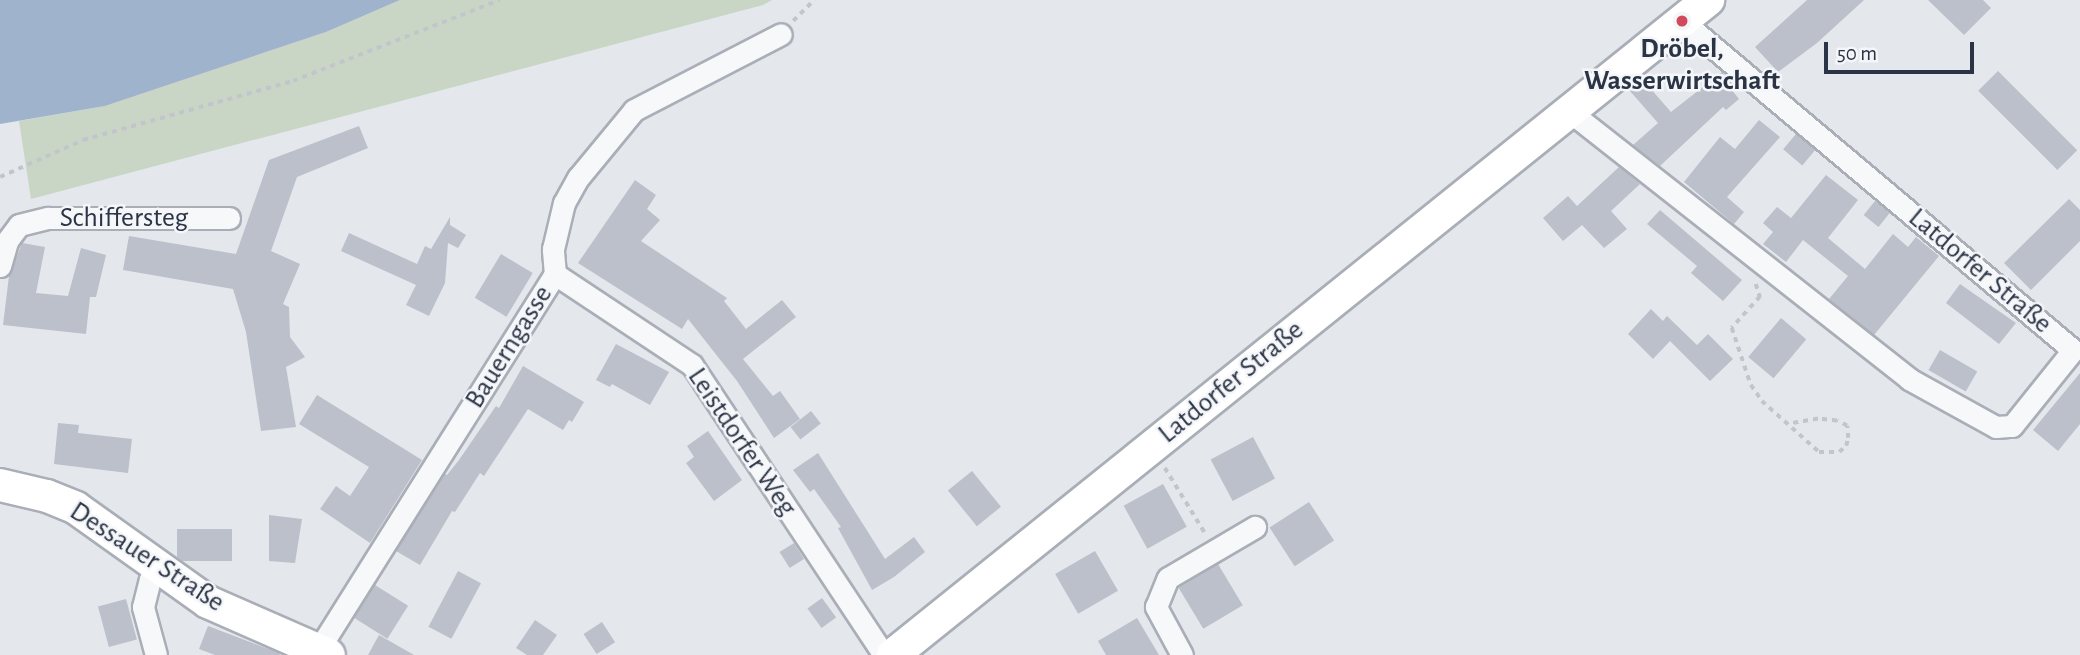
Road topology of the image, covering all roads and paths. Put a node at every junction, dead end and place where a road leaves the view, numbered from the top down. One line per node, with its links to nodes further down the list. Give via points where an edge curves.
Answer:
1 (500, 0): 6 (path, via 293,81 83,140)
2 (814, 0): 4 (path)
3 (1699, 8): 5 (main road, Latdorfer Straße); 8 (street, Latdorfer Straße, via 2073,350 2012,426 1996,427 1909,379)
4 (781, 34): 10 (street, Bauerngasse, via 634,110 578,178 564,203 553,249)
5 (1569, 111): 8 (street, Latdorfer Straße); 12 (main road, Latdorfer Straße)
6 (0, 177)
7 (229, 218): 9 (street, Schiffersteg, via 48,218 19,226 7,241)
8 (1744, 250): 11 (path, via 1760,297 1732,328 1751,385 1762,401)
9 (0, 266)
10 (555, 274): 17 (street, Bauerngasse); 19 (street, Leistdorfer Weg, via 692,365)
11 (1790, 424): 11 (path, via 1819,453 1839,452 1846,446 1847,426 1837,421)
12 (1152, 446): 15 (path); 20 (main road, Latdorfer Straße)
13 (0, 485): 16 (main road, Dessauer Straße, via 76,508)
14 (1255, 527): 15 (street)
15 (1215, 550): 21 (street, via 1168,578 1156,607)
16 (158, 569): 17 (main road, Dessauer Straße, via 208,603); 18 (street, via 150,579 143,607)
17 (321, 653)
18 (156, 655)
19 (884, 655)
20 (893, 655)
21 (1182, 655)

